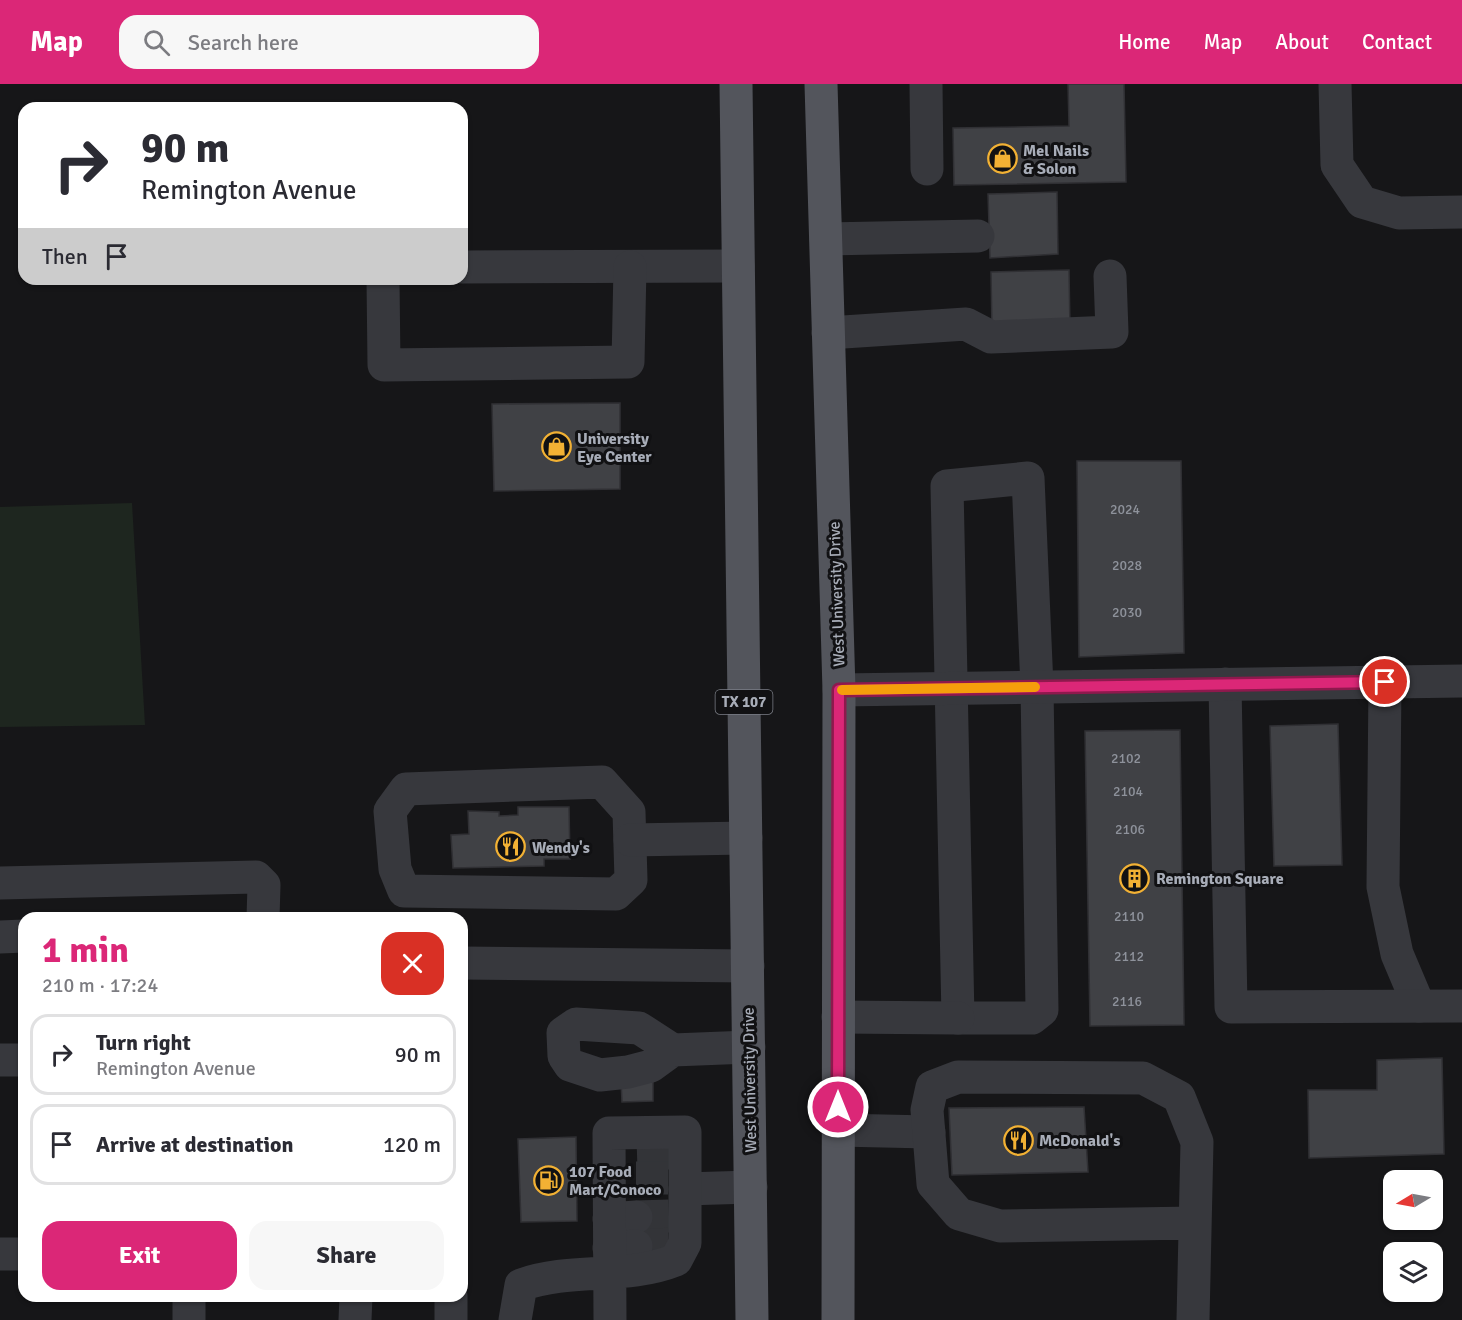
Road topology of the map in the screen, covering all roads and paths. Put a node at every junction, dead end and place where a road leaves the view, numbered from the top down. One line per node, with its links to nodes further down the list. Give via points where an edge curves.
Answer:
1 (736, 84): 9 (main road, West University Drive / TX 107)
2 (821, 84): 8 (main road, West University Drive)
3 (926, 84): 5 (street)
4 (1335, 84): 6 (street, via 1337,165 1362,202 1399,213)
5 (927, 169)
6 (1462, 212)
7 (978, 236): 8 (street)
8 (826, 238): 14 (main road, West University Drive)
9 (738, 266): 11 (street); 22 (main road, West University Drive / TX 107)
10 (468, 267): 11 (street)
11 (630, 267): 13 (street, via 628,362 384,365)
12 (1110, 276): 14 (street, via 1112,332 991,337 966,324)
13 (383, 285)
14 (828, 333): 20 (main road, West University Drive)
15 (1462, 681): 16 (street)
16 (1385, 682): 17 (street); 30 (street, via 1383,887 1397,954)
17 (1225, 684): 18 (street); 30 (street, via 1231,1007)
18 (1037, 687): 19 (street); 19 (street, via 1028,478 947,486); 33 (street, via 1042,1010 1032,1018)
19 (951, 688): 20 (street); 33 (street)
20 (839, 690): 32 (main road, West University Drive)
21 (630, 826): 22 (street); 24 (street, via 631,880 616,894); 24 (street, via 602,782 406,789 390,811 395,869 404,891)
22 (746, 838): 29 (main road, West University Drive / TX 107)
23 (0, 883): 25 (street, via 256,877 264,885)
24 (450, 905)
25 (263, 912)
26 (18, 936): 27 (street)
27 (0, 937)
28 (468, 963): 29 (street)
29 (748, 966): 34 (main road, West University Drive / TX 107)
30 (1419, 1006): 31 (street)
31 (1462, 1006)
32 (838, 1017): 33 (street); 38 (main road, West University Drive)
33 (958, 1018)
34 (749, 1047): 35 (street); 41 (main road, West University Drive / TX 107)
35 (674, 1050)
36 (0, 1060): 37 (street)
37 (18, 1060)
38 (838, 1130): 39 (street); 55 (main road, West University Drive)
39 (929, 1132): 42 (street, via 933,1184 959,1214 1000,1226); 42 (street, via 927,1110 932,1087 958,1077 1143,1078 1179,1097 1197,1142)
40 (661, 1187): 41 (street); 43 (street); 43 (street, via 676,1260 657,1267)
41 (751, 1187): 54 (main road, West University Drive / TX 107)
42 (1195, 1223): 56 (street)
43 (620, 1241): 52 (street, via 521,1285); 53 (street)
44 (0, 1254): 45 (street)
45 (18, 1254)
46 (189, 1302): 49 (street)
47 (356, 1302): 50 (street)
48 (451, 1302): 51 (street)
49 (189, 1320)
50 (355, 1320)
51 (451, 1320)
52 (515, 1320)
53 (610, 1320)
54 (752, 1320)
55 (838, 1320)
56 (1193, 1320)

